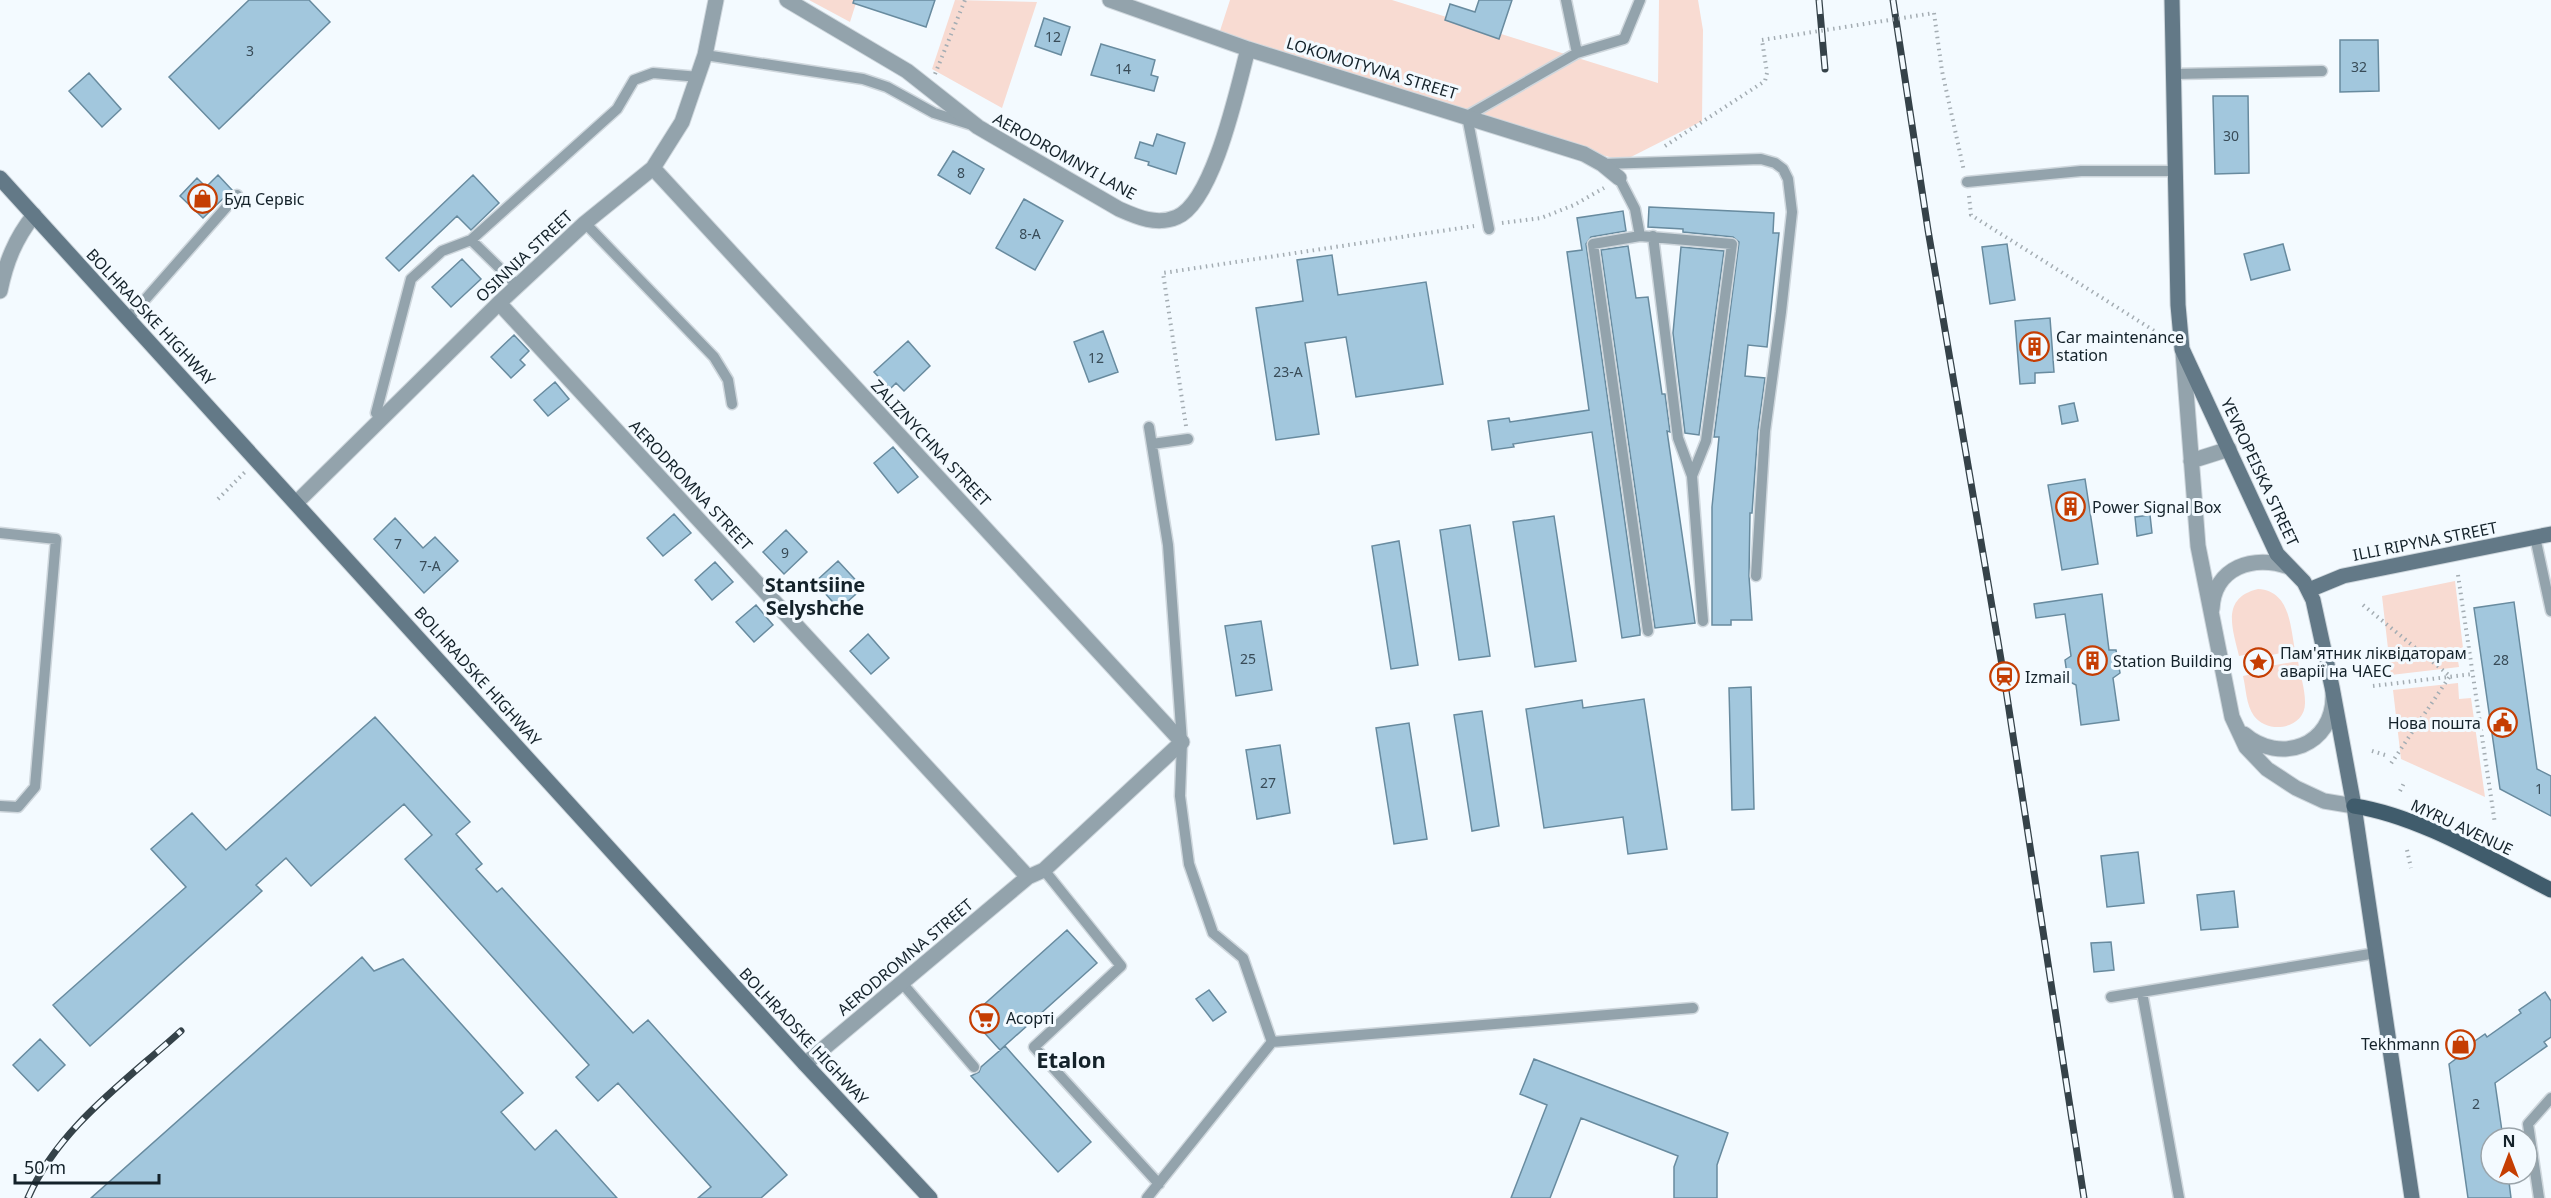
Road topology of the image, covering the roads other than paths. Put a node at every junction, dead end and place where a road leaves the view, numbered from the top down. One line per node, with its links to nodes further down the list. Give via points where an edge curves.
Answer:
1 (716, 0): 9 (street, OSINNIA STREET)
2 (787, 0): 14 (street, AERODROMNYI LANE, via 883,56)
3 (1110, 0): 7 (street, LOKOMOTYVNA STREET)
4 (1566, 0): 8 (lane)
5 (1640, 0): 8 (lane, via 1623,39)
6 (2172, 0): 11 (main road, YEVROPEISKA STREET)
7 (1248, 49): 13 (street, LOKOMOTYVNA STREET); 14 (street, AERODROMNYI LANE, via 1220,151 1193,202 1179,217 1160,221 1119,209)
8 (1577, 53): 13 (lane)
9 (705, 55): 12 (street, OSINNIA STREET); 14 (lane, via 863,79 887,87 934,113)
10 (2322, 71): 11 (lane)
11 (2174, 74): 17 (main road, YEVROPEISKA STREET)
12 (699, 77): 16 (street, OSINNIA STREET, via 682,122); 27 (lane, via 653,73 634,80 617,109)
13 (1467, 116): 15 (street, LOKOMOTYVNA STREET, via 1584,154); 24 (lane)
14 (978, 128)
15 (1602, 164): 19 (street, LOKOMOTYVNA STREET); 46 (lane, via 1761,159 1775,163 1788,179 1792,212 1765,431)
16 (653, 168): 23 (street, OSINNIA STREET); 54 (street, ZALIZNYCHNA STREET)
17 (2176, 171): 20 (lane, via 2081,171); 32 (main road, YEVROPEISKA STREET)
18 (0, 178): 22 (main road, BOLHRADSKE HIGHWAY)
19 (1619, 178): 25 (lane, via 1635,209)
20 (1967, 182)
21 (237, 195): 31 (lane)
22 (34, 215): 29 (street, via 18,235); 31 (main road, BOLHRADSKE HIGHWAY)
23 (585, 223): 28 (street, OSINNIA STREET); 33 (lane, via 714,357 728,380)
24 (1489, 227)
25 (1640, 236): 26 (lane); 51 (lane, via 1593,244)
26 (1653, 237): 40 (lane, via 1678,438); 40 (lane, via 1732,243 1706,441)
27 (471, 240): 28 (lane); 34 (lane, via 442,251 411,279 376,413)
28 (518, 286): 30 (street, OSINNIA STREET)
29 (0, 291)
30 (499, 303): 34 (street, OSINNIA STREET); 58 (street, AERODROMNA STREET)
31 (128, 319): 41 (main road, BOLHRADSKE HIGHWAY)
32 (2182, 349): 38 (main road, YEVROPEISKA STREET); 39 (street)
33 (732, 404)
34 (382, 419): 41 (street, OSINNIA STREET)
35 (1149, 427): 37 (lane)
36 (1188, 439): 37 (lane)
37 (1152, 444): 54 (lane, via 1168,545)
38 (2229, 449): 39 (street); 45 (main road, YEVROPEISKA STREET, via 2277,554)
39 (2191, 460): 49 (street, via 2198,546)
40 (1692, 476): 50 (lane)
41 (296, 503): 66 (main road, BOLHRADSKE HIGHWAY)
42 (0, 533): 55 (lane, via 56,538 35,787 18,807)
43 (2551, 534): 44 (main road, ILLI RIPYNA STREET)
44 (2535, 537): 47 (main road, ILLI RIPYNA STREET, via 2343,576); 48 (lane)
45 (2289, 567): 47 (main road, YEVROPEISKA STREET); 49 (street, via 2261,561 2234,570 2216,592)
46 (1756, 576)
47 (2309, 590): 52 (main road, YEVROPEISKA STREET)
48 (2551, 611)
49 (2212, 620): 53 (street, via 2232,717)
50 (1703, 621)
51 (1648, 631)
52 (2332, 687): 53 (street, via 2328,721 2303,745 2267,748); 56 (main road, YEVROPEISKA STREET)
53 (2238, 728): 56 (street, via 2246,747 2267,769 2324,801)
54 (1182, 742): 57 (street, AERODROMNA STREET); 65 (lane, via 1180,796 1189,864 1212,933 1243,958)
55 (0, 806)
56 (2354, 806): 59 (main road, MYRU AVENUE, via 2376,809 2426,828); 60 (main road, YEVROPEISKA STREET)
57 (1044, 870): 58 (street, AERODROMNA STREET); 69 (lane, via 1121,966 1034,1047)
58 (1028, 877): 61 (street, AERODROMNA STREET)
59 (2551, 890)
60 (2376, 953): 62 (lane); 73 (main road, YEVROPEISKA STREET)
61 (902, 983): 66 (street, AERODROMNA STREET); 67 (lane)
62 (2142, 992): 63 (lane); 72 (lane)
63 (2111, 998)
64 (1693, 1008): 65 (lane)
65 (1272, 1042): 69 (lane)
66 (805, 1064): 70 (main road, BOLHRADSKE HIGHWAY)
67 (974, 1068)
68 (2551, 1098): 74 (lane, via 2528,1124)
69 (1159, 1184): 71 (lane)
70 (930, 1198)
71 (1147, 1198)
72 (2179, 1198)
73 (2412, 1198)
74 (2539, 1198)

